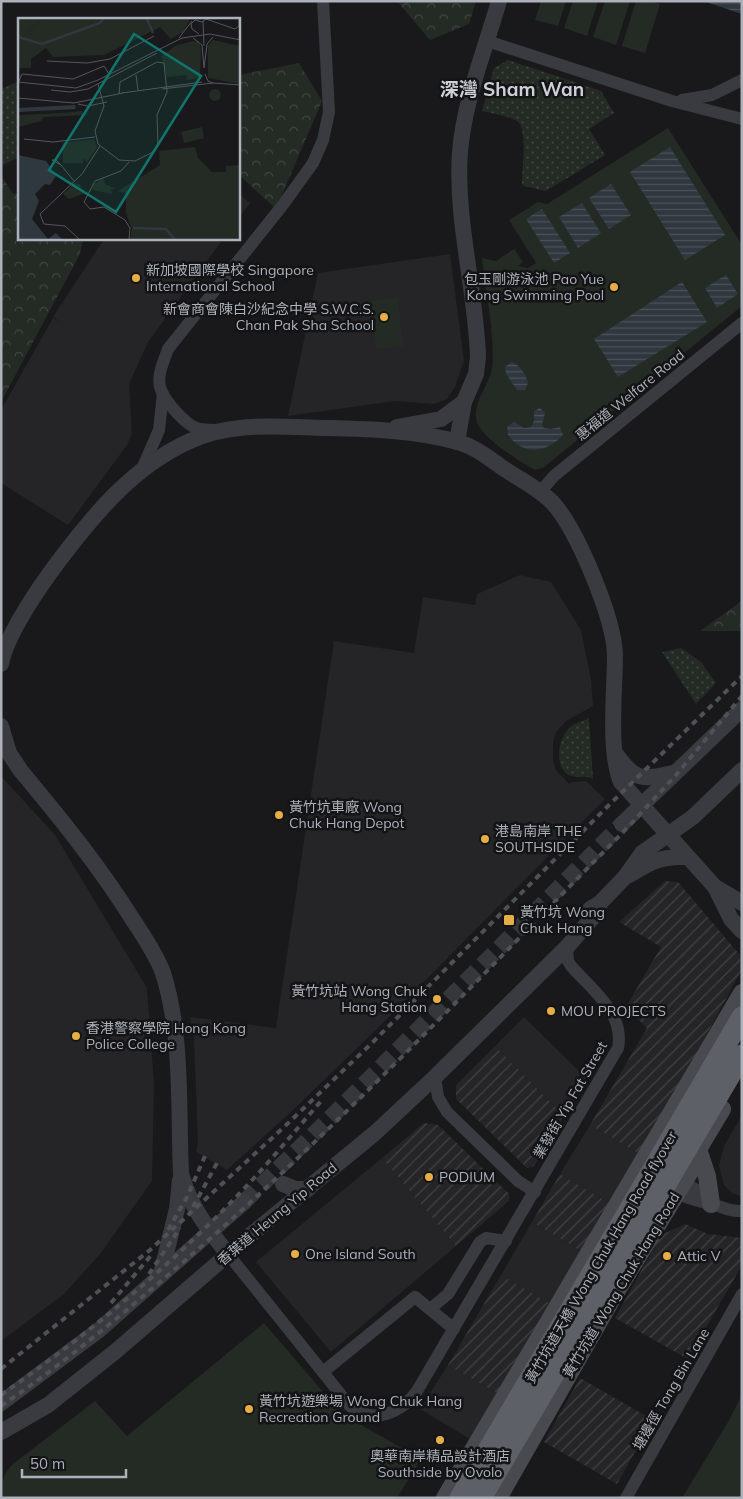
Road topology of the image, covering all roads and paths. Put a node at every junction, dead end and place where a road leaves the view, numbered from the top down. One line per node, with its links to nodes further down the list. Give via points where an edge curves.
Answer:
1 (324, 1): 8 (street, via 330,112 313,163 168,349 160,370)
2 (499, 1): 3 (street)
3 (487, 41): 5 (street); 9 (street, via 460,152 461,197 478,357 476,374)
4 (742, 80): 5 (street, via 712,95)
5 (672, 101): 6 (street)
6 (742, 119)
7 (742, 323): 14 (street, 惠福道 Welfare Road, via 554,476)
8 (163, 394): 11 (street, via 192,425); 13 (street, via 159,430)
9 (464, 402): 10 (street, via 441,419); 12 (street)
10 (380, 430): 11 (street, via 261,427); 12 (street)
11 (220, 431): 13 (street, via 191,440)
12 (457, 442): 14 (street, via 485,454)
13 (142, 469): 15 (street, via 81,531 47,577 15,630)
14 (540, 492): 20 (street, via 552,502 576,538 609,624 615,652)
15 (1, 664)
16 (742, 709): 19 (street)
17 (742, 719): 19 (street)
18 (1, 726): 42 (street, via 9,753 108,879 154,953 162,972 171,1005 176,1058)
19 (721, 729): 22 (street)
20 (615, 753): 22 (street, via 633,774 641,778); 23 (street, via 621,782)
21 (742, 770): 25 (street, 香葉道 Heung Yip Road, via 693,817)
22 (674, 773): 23 (street)
23 (641, 805): 24 (street); 25 (street)
24 (622, 824)
25 (670, 834): 26 (street); 27 (street, 香葉道 Heung Yip Road, via 642,854)
26 (687, 857): 27 (street, 香葉道 Heung Yip Road, via 652,860); 28 (street)
27 (625, 877): 29 (street, 香葉道 Heung Yip Road)
28 (715, 887): 30 (street); 31 (street, via 731,919)
29 (600, 903): 32 (street, 香葉道 Heung Yip Road, via 594,916); 33 (street, 香葉道 Heung Yip Road, via 573,926)
30 (742, 903)
31 (742, 930)
32 (567, 947): 33 (street, 香葉道 Heung Yip Road); 46 (street, 業發街 Yip Fat Street, via 571,966 616,1018 620,1038 614,1057)
33 (536, 977): 38 (street, 香葉道 Heung Yip Road)
34 (742, 993): 39 (main road)
35 (742, 1017): 59 (highway, 黃竹坑道天橋 Wong Chuk Hang Road flyover, bridge)
36 (742, 1055): 59 (highway, 黃竹坑道天橋 Wong Chuk Hang Road flyover, bridge)
37 (742, 1072): 40 (main road, 黃竹坑道 Wong Chuk Hang Road)
38 (435, 1078): 45 (street, 香葉道 Heung Yip Road); 46 (street, via 438,1097 447,1112 518,1181)
39 (662, 1129): 40 (main road, via 678,1152); 41 (main road)
40 (698, 1149): 44 (main road, 黃竹坑道 Wong Chuk Hang Road, via 694,1165); 48 (main road, via 707,1176)
41 (641, 1164): 44 (main road); 61 (main road)
42 (181, 1174): 50 (street, via 192,1205); 53 (street, via 177,1209)
43 (283, 1184): 45 (street, via 295,1189)
44 (679, 1187): 48 (street, via 701,1192); 64 (main road, 黃竹坑道 Wong Chuk Hang Road)
45 (308, 1188): 52 (street, 香葉道 Heung Yip Road)
46 (534, 1192): 51 (street, 業發街 Yip Fat Street)
47 (244, 1202): 50 (street)
48 (711, 1204): 49 (street)
49 (742, 1211)
50 (210, 1232): 52 (street); 53 (street)
51 (506, 1241): 55 (street, via 486,1238 480,1242 448,1294); 56 (street, 業發街 Yip Fat Street)
52 (228, 1254): 57 (street, 業發街 Yip Fat Street); 60 (street, 香葉道 Heung Yip Road, via 48,1405)
53 (161, 1274): 58 (street, via 99,1330)
54 (742, 1294): 65 (street, 塘邊徑 Tong Bin Lane)
55 (430, 1310): 56 (street); 57 (street, via 415,1297)
56 (454, 1329): 57 (street, 業發街 Yip Fat Street, via 412,1398 389,1414 372,1416 356,1411)
57 (323, 1372)
58 (1, 1403)
59 (519, 1416): 62 (highway, 黃竹坑道天橋 Wong Chuk Hang Road flyover); 63 (highway, 黃竹坑道天橋 Wong Chuk Hang Road flyover)
60 (1, 1432)
61 (445, 1498)
62 (460, 1498)
63 (481, 1498)
64 (498, 1498)
65 (626, 1498)

